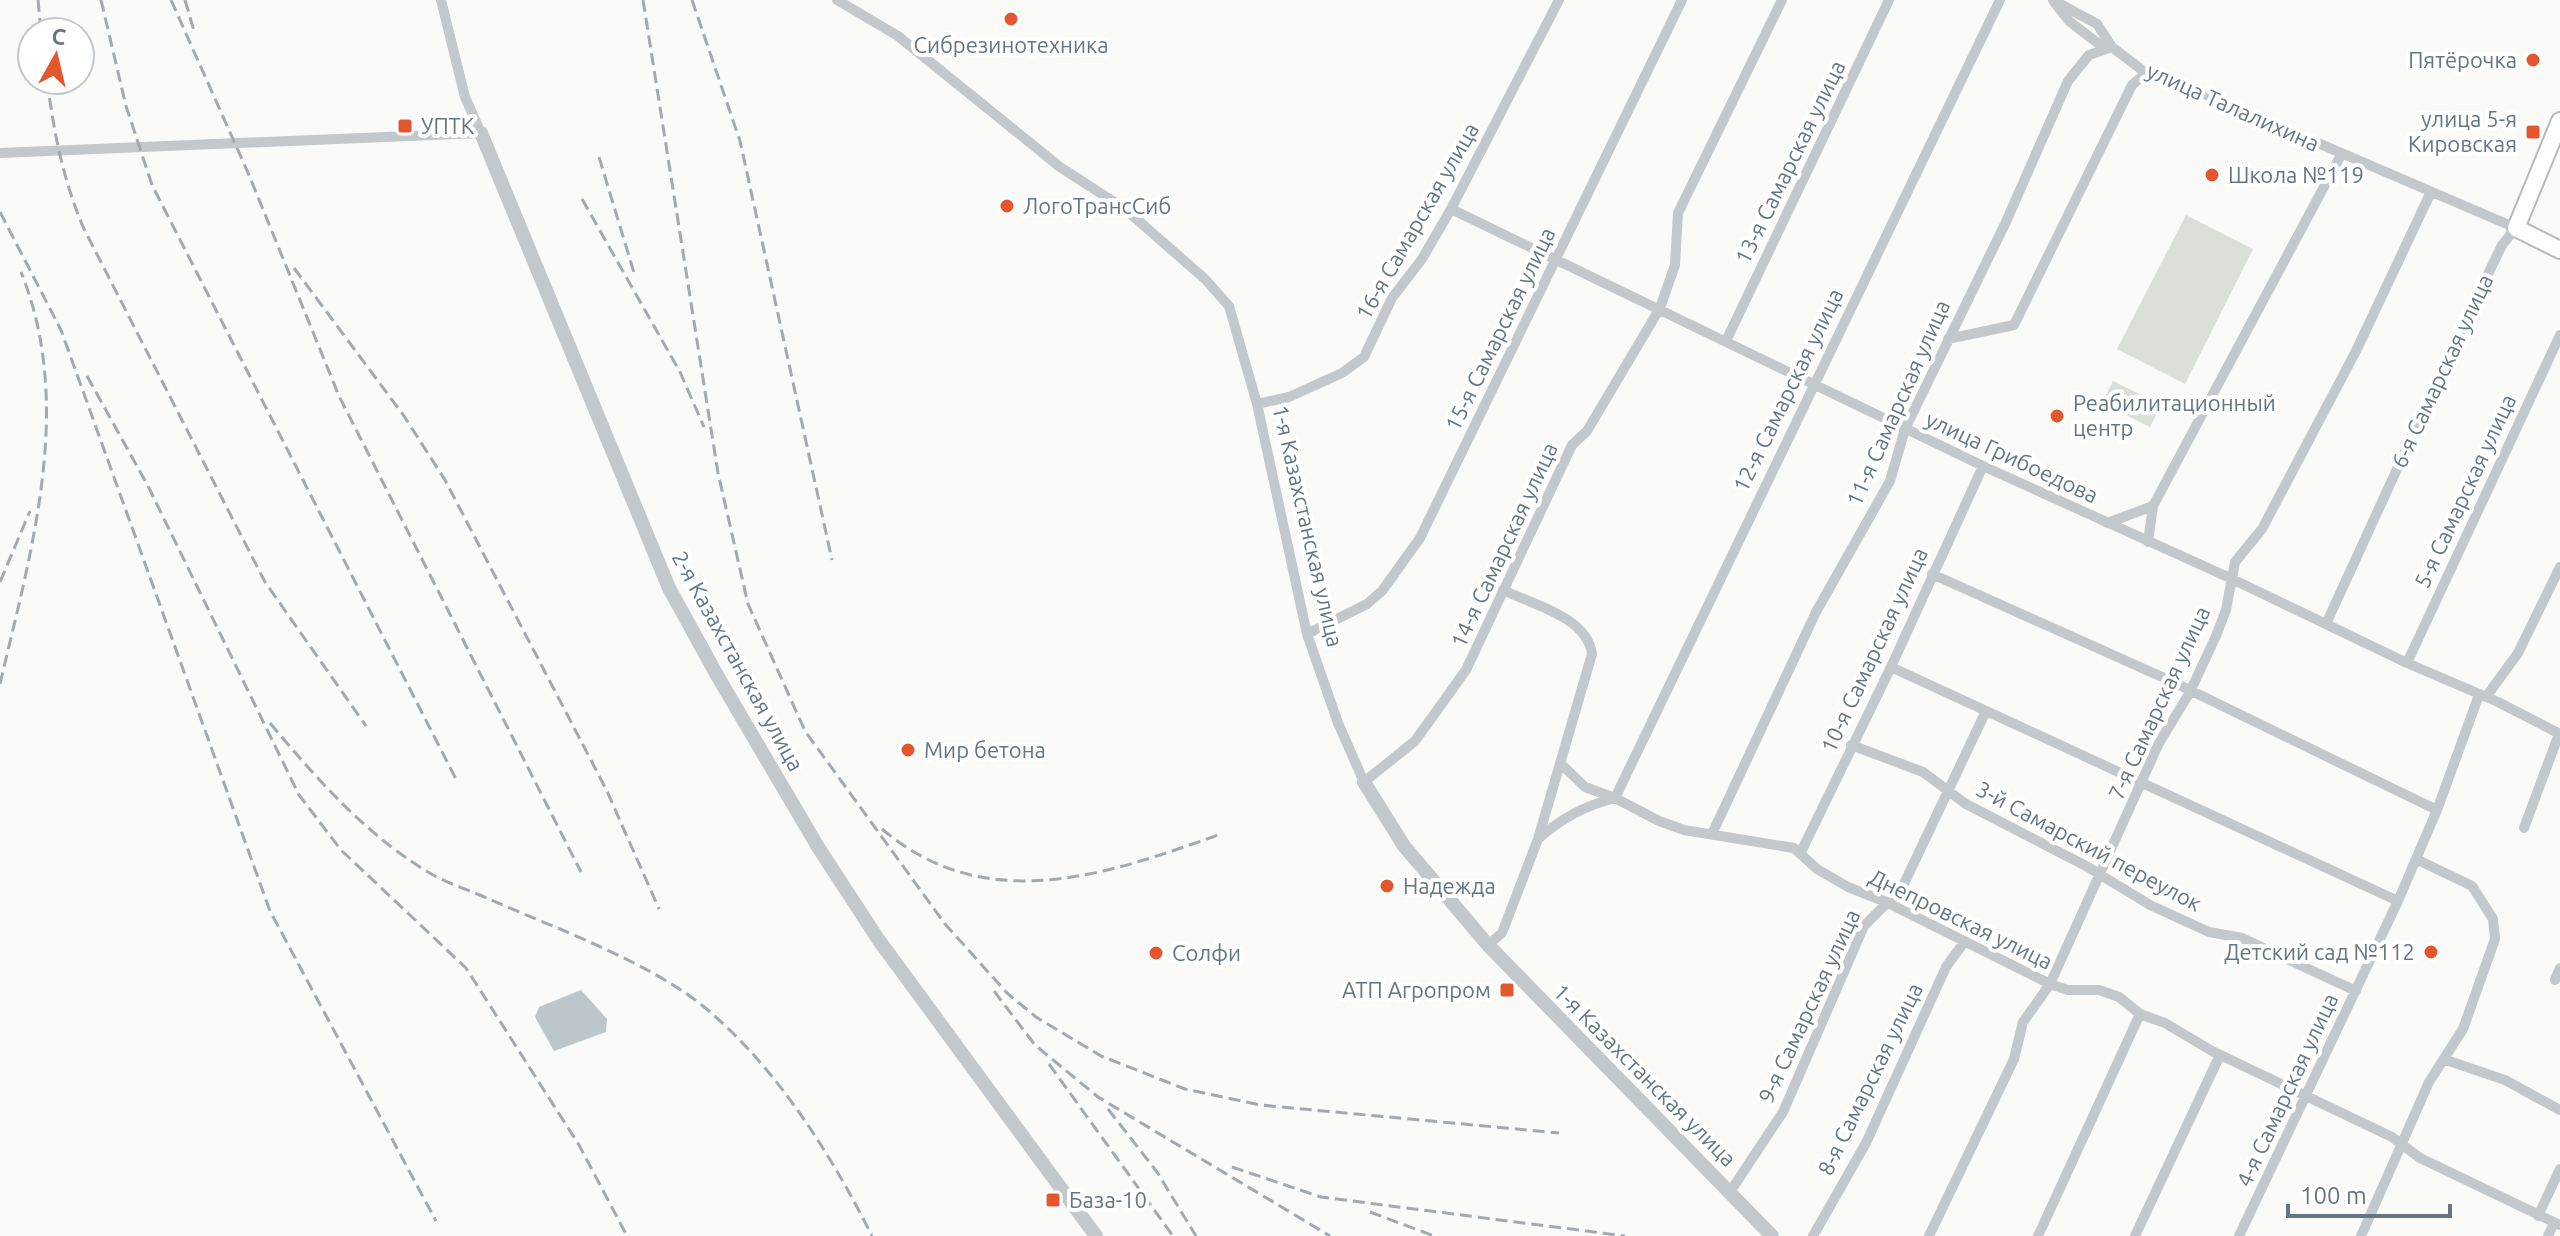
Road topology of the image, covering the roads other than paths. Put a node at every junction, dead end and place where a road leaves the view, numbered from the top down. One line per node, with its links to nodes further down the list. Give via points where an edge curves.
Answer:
1 (441, 0): 11 (street, 2-я Казахстанская улица, via 465,97)
2 (837, 0): 24 (street, 1-я Казахстанская улица, via 930,60 1060,167 1125,209 1205,279 1236,322)
3 (1559, 0): 15 (street, 16-я Самарская улица)
4 (1682, 0): 18 (street, 15-я Самарская улица)
5 (1782, 0): 19 (street, 14-я Самарская улица, via 1678,213 1675,265)
6 (1889, 0): 22 (street, 13-я Самарская улица)
7 (2000, 0): 23 (street, 12-я Самарская улица)
8 (2108, 47): 8 (street, улица Талалихина, via 2069,21 2053,0 2097,24); 9 (street, улица Талалихина); 21 (street, 11-я Самарская улица, via 2078,65 2068,81)
9 (2146, 73): 13 (street, улица Талалихина); 21 (street, via 2132,85 2014,325)
10 (2560, 121): 16 (main road, 6-я Самарская улица)
11 (481, 133): 12 (street); 73 (street, 2-я Казахстанская улица, via 669,588 732,702 876,936)
12 (0, 153)
13 (2341, 155): 14 (street, улица Талалихина); 27 (street)
14 (2431, 192): 16 (street, улица Талалихина); 32 (street, 7-я Самарская улица, via 2356,351 2262,529 2235,562)
15 (1451, 209): 18 (street, улица Грибоедова); 24 (street, 16-я Самарская улица, via 1392,298 1357,365 1289,397)
16 (2516, 228): 17 (main road, улица Талалихина); 34 (street, 6-я Самарская улица, via 2502,245 2452,349)
17 (2560, 250)
18 (1557, 258): 19 (street, улица Грибоедова); 35 (street, 15-я Самарская улица, via 1420,538 1367,604)
19 (1660, 308): 22 (street, улица Грибоедова); 33 (street, 14-я Самарская улица, via 1595,419 1572,445)
20 (2560, 335): 36 (street, 5-я Самарская улица)
21 (1948, 339): 25 (street, 11-я Самарская улица)
22 (1726, 341): 23 (street, улица Грибоедова)
23 (1812, 384): 25 (street, улица Грибоедова); 47 (street, 12-я Самарская улица)
24 (1257, 404): 35 (street, 1-я Казахстанская улица)
25 (1905, 429): 26 (street, улица Грибоедова); 50 (street, 11-я Самарская улица, via 1890,481 1816,612)
26 (1983, 466): 28 (street, улица Грибоедова); 31 (street, 10-я Самарская улица)
27 (2153, 506): 28 (street); 29 (street)
28 (2106, 523): 29 (street, улица Грибоедова)
29 (2148, 542): 32 (street, улица Грибоедова)
30 (2560, 567): 39 (street, 4-я Самарская улица, via 2518,653)
31 (1932, 574): 37 (street, 10-я Самарская улица); 38 (street)
32 (2230, 578): 34 (street, улица Грибоедова); 38 (street, 7-я Самарская улица, via 2226,610)
33 (1503, 590): 43 (street, via 1580,627 1590,638 1592,654); 44 (street, 14-я Самарская улица, via 1466,670 1444,703 1415,741)
34 (2326, 624): 36 (street, улица Грибоедова)
35 (1307, 634): 44 (street, 1-я Казахстанская улица)
36 (2407, 663): 39 (street, улица Грибоедова)
37 (1891, 667): 40 (street); 42 (street, 10-я Самарская улица)
38 (2190, 692): 45 (street, 7-я Самарская улица, via 2159,743); 48 (street)
39 (2482, 696): 41 (street, улица Грибоедова); 48 (street, 4-я Самарская улица)
40 (1986, 711): 45 (street); 46 (street, 9-я Самарская улица)
41 (2559, 734): 49 (street)
42 (1851, 745): 46 (street, 3-й Самарский переулок, via 1923,772); 52 (street, 10-я Самарская улица)
43 (1560, 763): 47 (street, Днепровская улица, via 1585,787); 51 (street)
44 (1364, 782): 58 (street, 1-я Казахстанская улица, via 1404,846)
45 (2144, 784): 54 (street, 7-я Самарская улица); 55 (street)
46 (1949, 790): 54 (street, 3-й Самарский переулок); 56 (street, 9-я Самарская улица, via 1902,888)
47 (1615, 798): 50 (street, Днепровская улица, via 1659,821); 51 (street, via 1588,805)
48 (2437, 810): 53 (street, 4-я Самарская улица)
49 (2524, 828)
50 (1712, 834): 52 (street, Днепровская улица, via 1784,844)
51 (1538, 839): 58 (street, via 1506,925)
52 (1801, 852): 56 (street, Днепровская улица, via 1825,875)
53 (2416, 859): 55 (street, 4-я Самарская улица); 65 (street, via 2472,886 2493,919 2495,939 2463,1029)
54 (2100, 875): 61 (street, 7-я Самарская улица); 62 (street, 3-й Самарский переулок, via 2171,915 2209,932 2242,938)
55 (2398, 901): 62 (street, 4-я Самарская улица)
56 (1886, 902): 57 (street, Днепровская улица); 70 (street, 9-я Самарская улица, via 1864,926 1783,1112)
57 (1965, 941): 61 (street, Днепровская улица); 75 (street, 8-я Самарская улица, via 1946,967 1866,1143)
58 (1488, 945): 70 (street, 1-я Казахстанская улица)
59 (2560, 968): 60 (street)
60 (2555, 980)
61 (2050, 984): 63 (street, Днепровская улица, via 2099,990 2119,997); 76 (street, 7-я Самарская улица, via 2023,1022 2014,1059)
62 (2356, 991): 66 (street, 4-я Самарская улица)
63 (2140, 1014): 64 (street, Днепровская улица); 77 (street)
64 (2220, 1055): 66 (street, Днепровская улица); 78 (street)
65 (2446, 1060): 67 (street, via 2505,1080); 68 (street, via 2429,1082)
66 (2308, 1096): 68 (street, Днепровская улица); 79 (street, 4-я Самарская улица)
67 (2560, 1110)
68 (2404, 1146): 71 (street, Днепровская улица); 80 (street)
69 (2560, 1169): 71 (street)
70 (1730, 1192): 74 (street, 1-я Казахстанская улица)
71 (2538, 1216): 72 (street, Днепровская улица)
72 (2557, 1224): 81 (street)
73 (1096, 1236)
74 (1772, 1236)
75 (1813, 1236)
76 (1929, 1236)
77 (2038, 1236)
78 (2135, 1236)
79 (2239, 1236)
80 (2361, 1236)
81 (2548, 1236)

